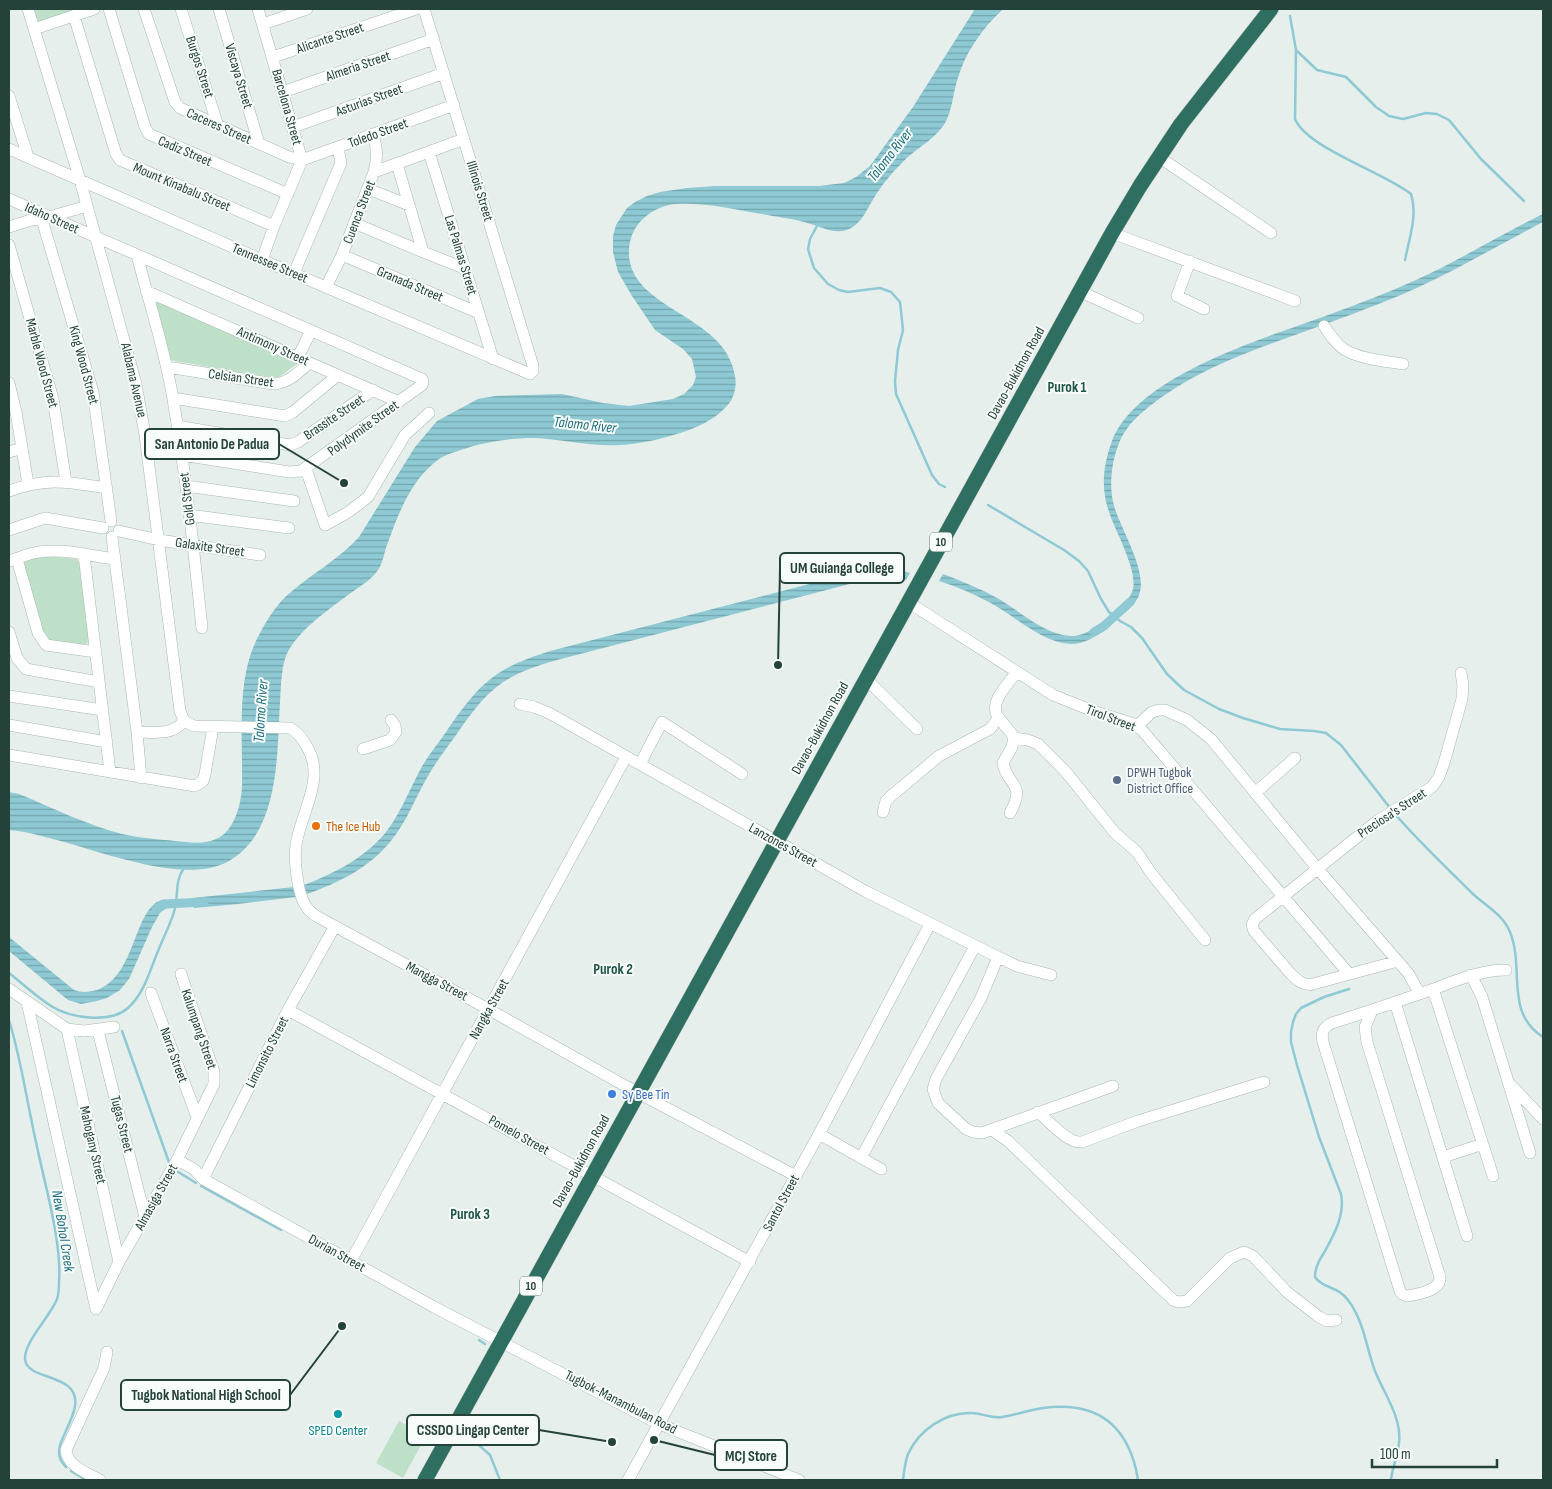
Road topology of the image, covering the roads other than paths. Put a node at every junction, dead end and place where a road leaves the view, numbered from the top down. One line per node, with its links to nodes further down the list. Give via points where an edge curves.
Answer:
1 (28, 9): 14 (street, Alabama Avenue)
2 (94, 9): 12 (street)
3 (109, 9): 37 (street, Cadiz Street, via 149,134)
4 (144, 9): 22 (street, Caceres Street, via 177,106)
5 (181, 9): 22 (street, Burgos Street)
6 (219, 9): 26 (street, Viscaya Street)
7 (258, 9): 13 (street, Barcelona Street)
8 (307, 9): 13 (street)
9 (416, 9): 16 (street, Alicante Street)
10 (424, 9): 15 (street, Illinois Street)
11 (1271, 9): 30 (highway, Davao-Bukidnon Road / 10)
12 (74, 16): 14 (street); 43 (street, Mount Kinabalu Street, via 120,160)
13 (263, 24): 16 (street, Barcelona Street)
14 (34, 29): 35 (street, Alabama Avenue)
15 (434, 39): 17 (street, Illinois Street); 18 (street, Almeria Street)
16 (273, 57): 18 (street, Barcelona Street)
17 (444, 73): 20 (street, Illinois Street); 23 (street, Asturias Street)
18 (283, 92): 23 (street, Barcelona Street)
19 (9, 96): 21 (street)
20 (454, 105): 24 (street, Toledo Street); 25 (street, Illinois Street)
21 (11, 109): 31 (street)
22 (218, 126): 26 (street, Caceres Street)
23 (293, 127): 32 (street, Barcelona Street)
24 (373, 134): 27 (street, Toledo Street); 34 (street, Cuenca Street, via 377,152)
25 (464, 139): 29 (street); 70 (street, Illinois Street)
26 (259, 144): 32 (street, Caceres Street)
27 (338, 147): 32 (street, Toledo Street); 55 (street, via 341,162)
28 (9, 149): 31 (street, Tennessee Street)
29 (429, 152): 33 (street); 54 (street, Las Palmas Street)
30 (1159, 156): 45 (street); 46 (highway, Davao-Bukidnon Road / 10)
31 (28, 157): 35 (street, Tennessee Street)
32 (302, 160): 37 (street, Barcelona Street)
33 (397, 164): 34 (street); 40 (street)
34 (374, 172): 36 (street, Cuenca Street)
35 (80, 180): 39 (street, Alabama Avenue); 52 (street, Tennessee Street)
36 (368, 189): 40 (street); 42 (street, Cuenca Street)
37 (288, 194): 43 (street, Barcelona Street)
38 (9, 199): 41 (street, Idaho Street)
39 (86, 202): 41 (street); 47 (street, Alabama Avenue)
40 (409, 205): 49 (street)
41 (41, 217): 44 (street); 47 (street, Idaho Street); 87 (street, King Wood Street, via 93,392)
42 (354, 222): 49 (street); 51 (street, Cuenca Street)
43 (274, 226): 52 (street, Barcelona Street)
44 (9, 227)
45 (1271, 232)
46 (1112, 233): 53 (street); 58 (highway, Davao-Bukidnon Road / 10)
47 (96, 237): 50 (street, Idaho Street); 95 (street, Alabama Avenue, via 136,384)
48 (9, 245): 84 (street, Marble Wood Street, via 53,399)
49 (423, 252): 54 (street)
50 (136, 255): 57 (street, Gold Street); 64 (street, Idaho Street)
51 (342, 255): 56 (street, Cuenca Street); 61 (street, Granada Street)
52 (262, 260): 55 (street, Tennessee Street)
53 (1190, 262): 59 (street); 60 (street, via 1177,296)
54 (466, 268): 61 (street, Las Palmas Street)
55 (294, 273): 56 (street, Tennessee Street)
56 (326, 287): 66 (street, Tennessee Street)
57 (146, 290): 65 (street, Antimony Street); 69 (street, Gold Street)
58 (1080, 291): 62 (street); 101 (highway, Davao-Bukidnon Road / 10)
59 (1295, 301)
60 (1204, 309)
61 (479, 313): 66 (street, Las Palmas Street)
62 (1138, 318)
63 (1324, 326): 68 (street, via 1333,340 1346,350)
64 (311, 331): 65 (street); 72 (street, Idaho Street)
65 (298, 357): 67 (street, Antimony Street)
66 (493, 359): 70 (street, Tennessee Street)
67 (309, 363): 69 (street, Celsian Street, via 290,379 274,384); 71 (street, Antimony Street)
68 (1403, 364)
69 (167, 367): 75 (street, Gold Street)
70 (532, 373)
71 (338, 375): 74 (street, Antimony Street); 75 (street, via 285,416)
72 (423, 382): 76 (street, Polydymite Street)
73 (9, 383): 77 (street)
74 (373, 390): 76 (street, Antimony Street); 79 (street, Brassite Street, via 290,445)
75 (173, 398): 79 (street, Gold Street)
76 (399, 402): 83 (street, Polydymite Street)
77 (12, 413): 80 (street)
78 (429, 413): 83 (street, via 401,440 368,497 325,525)
79 (177, 426): 82 (street, Gold Street)
80 (22, 448): 81 (street); 85 (street)
81 (9, 452)
82 (182, 456): 83 (street, via 289,472); 86 (street, Gold Street)
83 (306, 469)
84 (66, 482): 85 (street); 87 (street)
85 (28, 484): 88 (street)
86 (186, 486): 89 (street); 90 (street, Gold Street)
87 (107, 488): 91 (street, King Wood Street)
88 (9, 490)
89 (294, 501)
90 (189, 515): 92 (street); 96 (street, Gold Street)
91 (107, 524): 93 (street, via 50,518); 94 (street, via 118,523)
92 (288, 528)
93 (9, 530)
94 (116, 534): 95 (street, Galaxite Street); 99 (street)
95 (159, 540): 96 (street, Galaxite Street); 114 (street, Alabama Avenue, via 177,695)
96 (193, 544): 97 (street, Galaxite Street); 102 (street, Gold Street)
97 (260, 554)
98 (84, 555): 99 (street); 100 (street, via 46,551); 104 (street)
99 (115, 559): 119 (street)
100 (13, 560): 104 (street, via 43,643)
101 (908, 602): 105 (street, Tirol Street); 107 (highway, Davao-Bukidnon Road / 10)
102 (202, 628)
103 (9, 632): 108 (street, via 17,658 26,669)
104 (96, 652): 108 (street)
105 (1016, 673): 112 (street, via 998,699); 116 (street, Tirol Street, via 1063,700)
106 (1462, 673): 134 (street, Preciosa's Street, via 1462,699 1439,777 1432,787 1387,814)
107 (866, 679): 118 (street); 133 (highway, Davao-Bukidnon Road / 10)
108 (99, 682): 111 (street)
109 (9, 696): 111 (street)
110 (520, 704): 124 (street, Lanzones Street, via 549,713)
111 (103, 710): 121 (street)
112 (998, 717): 120 (street); 131 (street, via 990,729 939,756 891,796)
113 (391, 720): 122 (street, via 396,732 390,740)
114 (184, 721): 117 (street, via 194,726); 119 (street, via 170,731)
115 (9, 725): 121 (street)
116 (1137, 726): 130 (street, via 1158,710 1172,712 1187,720 1211,739); 135 (street, Tirol Street)
117 (218, 727): 129 (street, via 201,784 191,786); 137 (street, Mangga Street, via 287,728 302,738 315,765 311,793 296,846 295,867 307,910)
118 (917, 729)
119 (137, 732): 129 (street)
120 (1014, 738): 132 (street, via 1003,763 1017,792); 138 (street, via 1038,744 1066,772 1115,833 1137,852)
121 (107, 742): 127 (street)
122 (363, 750)
123 (9, 755): 127 (street)
124 (626, 756): 126 (street, Lanzones Street); 153 (street, Nangka Street)
125 (1295, 758): 130 (street)
126 (640, 764): 128 (street, via 662,722); 133 (street, Lanzones Street)
127 (110, 772): 129 (street)
128 (742, 774)
129 (141, 778)
130 (1255, 793): 134 (street)
131 (883, 812)
132 (1010, 813)
133 (777, 840): 136 (street, Lanzones Street); 163 (highway, Davao-Bukidnon Road / 10)
134 (1317, 868): 135 (street, Preciosa's Street); 141 (street)
135 (1283, 896): 144 (street, Tirol Street); 144 (street, Preciosa's Street, via 1252,925 1295,979 1313,984)
136 (930, 924): 139 (street, Lanzones Street); 169 (street, Santol Street)
137 (334, 926): 153 (street, Mangga Street); 154 (street, Limonsito Street)
138 (1205, 940)
139 (975, 946): 140 (street, Lanzones Street); 173 (street)
140 (998, 957): 146 (street, Lanzones Street); 168 (street, via 933,1089 938,1103 966,1128 982,1133)
141 (1398, 961): 144 (street); 150 (street)
142 (1506, 970): 145 (street)
143 (180, 974): 160 (street, Kalumpang Street, via 214,1072)
144 (1350, 974)
145 (1471, 975): 148 (street); 161 (street, via 1479,989)
146 (1051, 976)
147 (9, 989): 151 (street)
148 (1433, 989): 150 (street); 170 (street)
149 (151, 993): 166 (street, Narra Street)
150 (1420, 994): 152 (street)
151 (28, 1002): 157 (street); 183 (street, Almasiga Street, via 96,1309)
152 (1396, 1002): 155 (street); 172 (street)
153 (488, 1009): 163 (street, Mangga Street); 164 (street, Nangka Street)
154 (288, 1010): 164 (street, Pomelo Street); 179 (street, Limonsito Street)
155 (1372, 1011): 155 (street, via 1326,1025 1322,1038 1400,1290 1407,1296 1437,1287 1440,1277 1366,1042 1365,1027)
156 (114, 1027): 158 (street)
157 (67, 1028): 158 (street); 183 (street, Mahogany Street)
158 (98, 1030): 180 (street, Tugas Street)
159 (1264, 1082): 165 (street, via 1078,1143 1070,1140)
160 (214, 1084): 166 (street, Almasiga Street)
161 (1509, 1084): 167 (street); 171 (street)
162 (1113, 1086): 165 (street)
163 (638, 1093): 176 (highway, Davao-Bukidnon Road / 10); 177 (street, Mangga Street)
164 (442, 1094): 176 (street, Pomelo Street); 182 (street, Nangka Street)
165 (1038, 1112): 168 (street)
166 (197, 1117): 174 (street, Almasiga Street)
167 (1543, 1119)
168 (992, 1130): 185 (street, via 1008,1141 1173,1300 1187,1301 1230,1258 1244,1252 1253,1256 1287,1292 1318,1317)
169 (818, 1134): 173 (street); 177 (street, Santol Street)
170 (1483, 1144): 172 (street); 178 (street)
171 (1530, 1153)
172 (1443, 1157): 181 (street)
173 (861, 1158): 175 (street)
174 (177, 1160): 179 (street, Durian Street, via 194,1169); 180 (street, Almasiga Street)
175 (881, 1169)
176 (592, 1175): 184 (street, Pomelo Street); 186 (highway, Davao-Bukidnon Road / 10)
177 (796, 1176): 184 (street, Santol Street)
178 (1493, 1176)
179 (203, 1179): 182 (street, Durian Street)
180 (145, 1217): 183 (street, Almasiga Street)
181 (1467, 1236)
182 (351, 1261): 186 (street, Durian Street)
183 (120, 1262)
184 (750, 1262): 188 (street, Santol Street)
185 (1336, 1320)
186 (501, 1341): 188 (street, Tugbok-Manambulan Road); 190 (highway, Davao-Bukidnon Road / 10)
187 (108, 1352): 189 (street, via 99,1379 67,1444 66,1455 76,1466)
188 (659, 1424): 191 (street, Santol Street); 192 (street, Tugbok-Manambulan Road)
189 (100, 1480)
190 (425, 1480)
191 (628, 1480)
192 (799, 1480)

